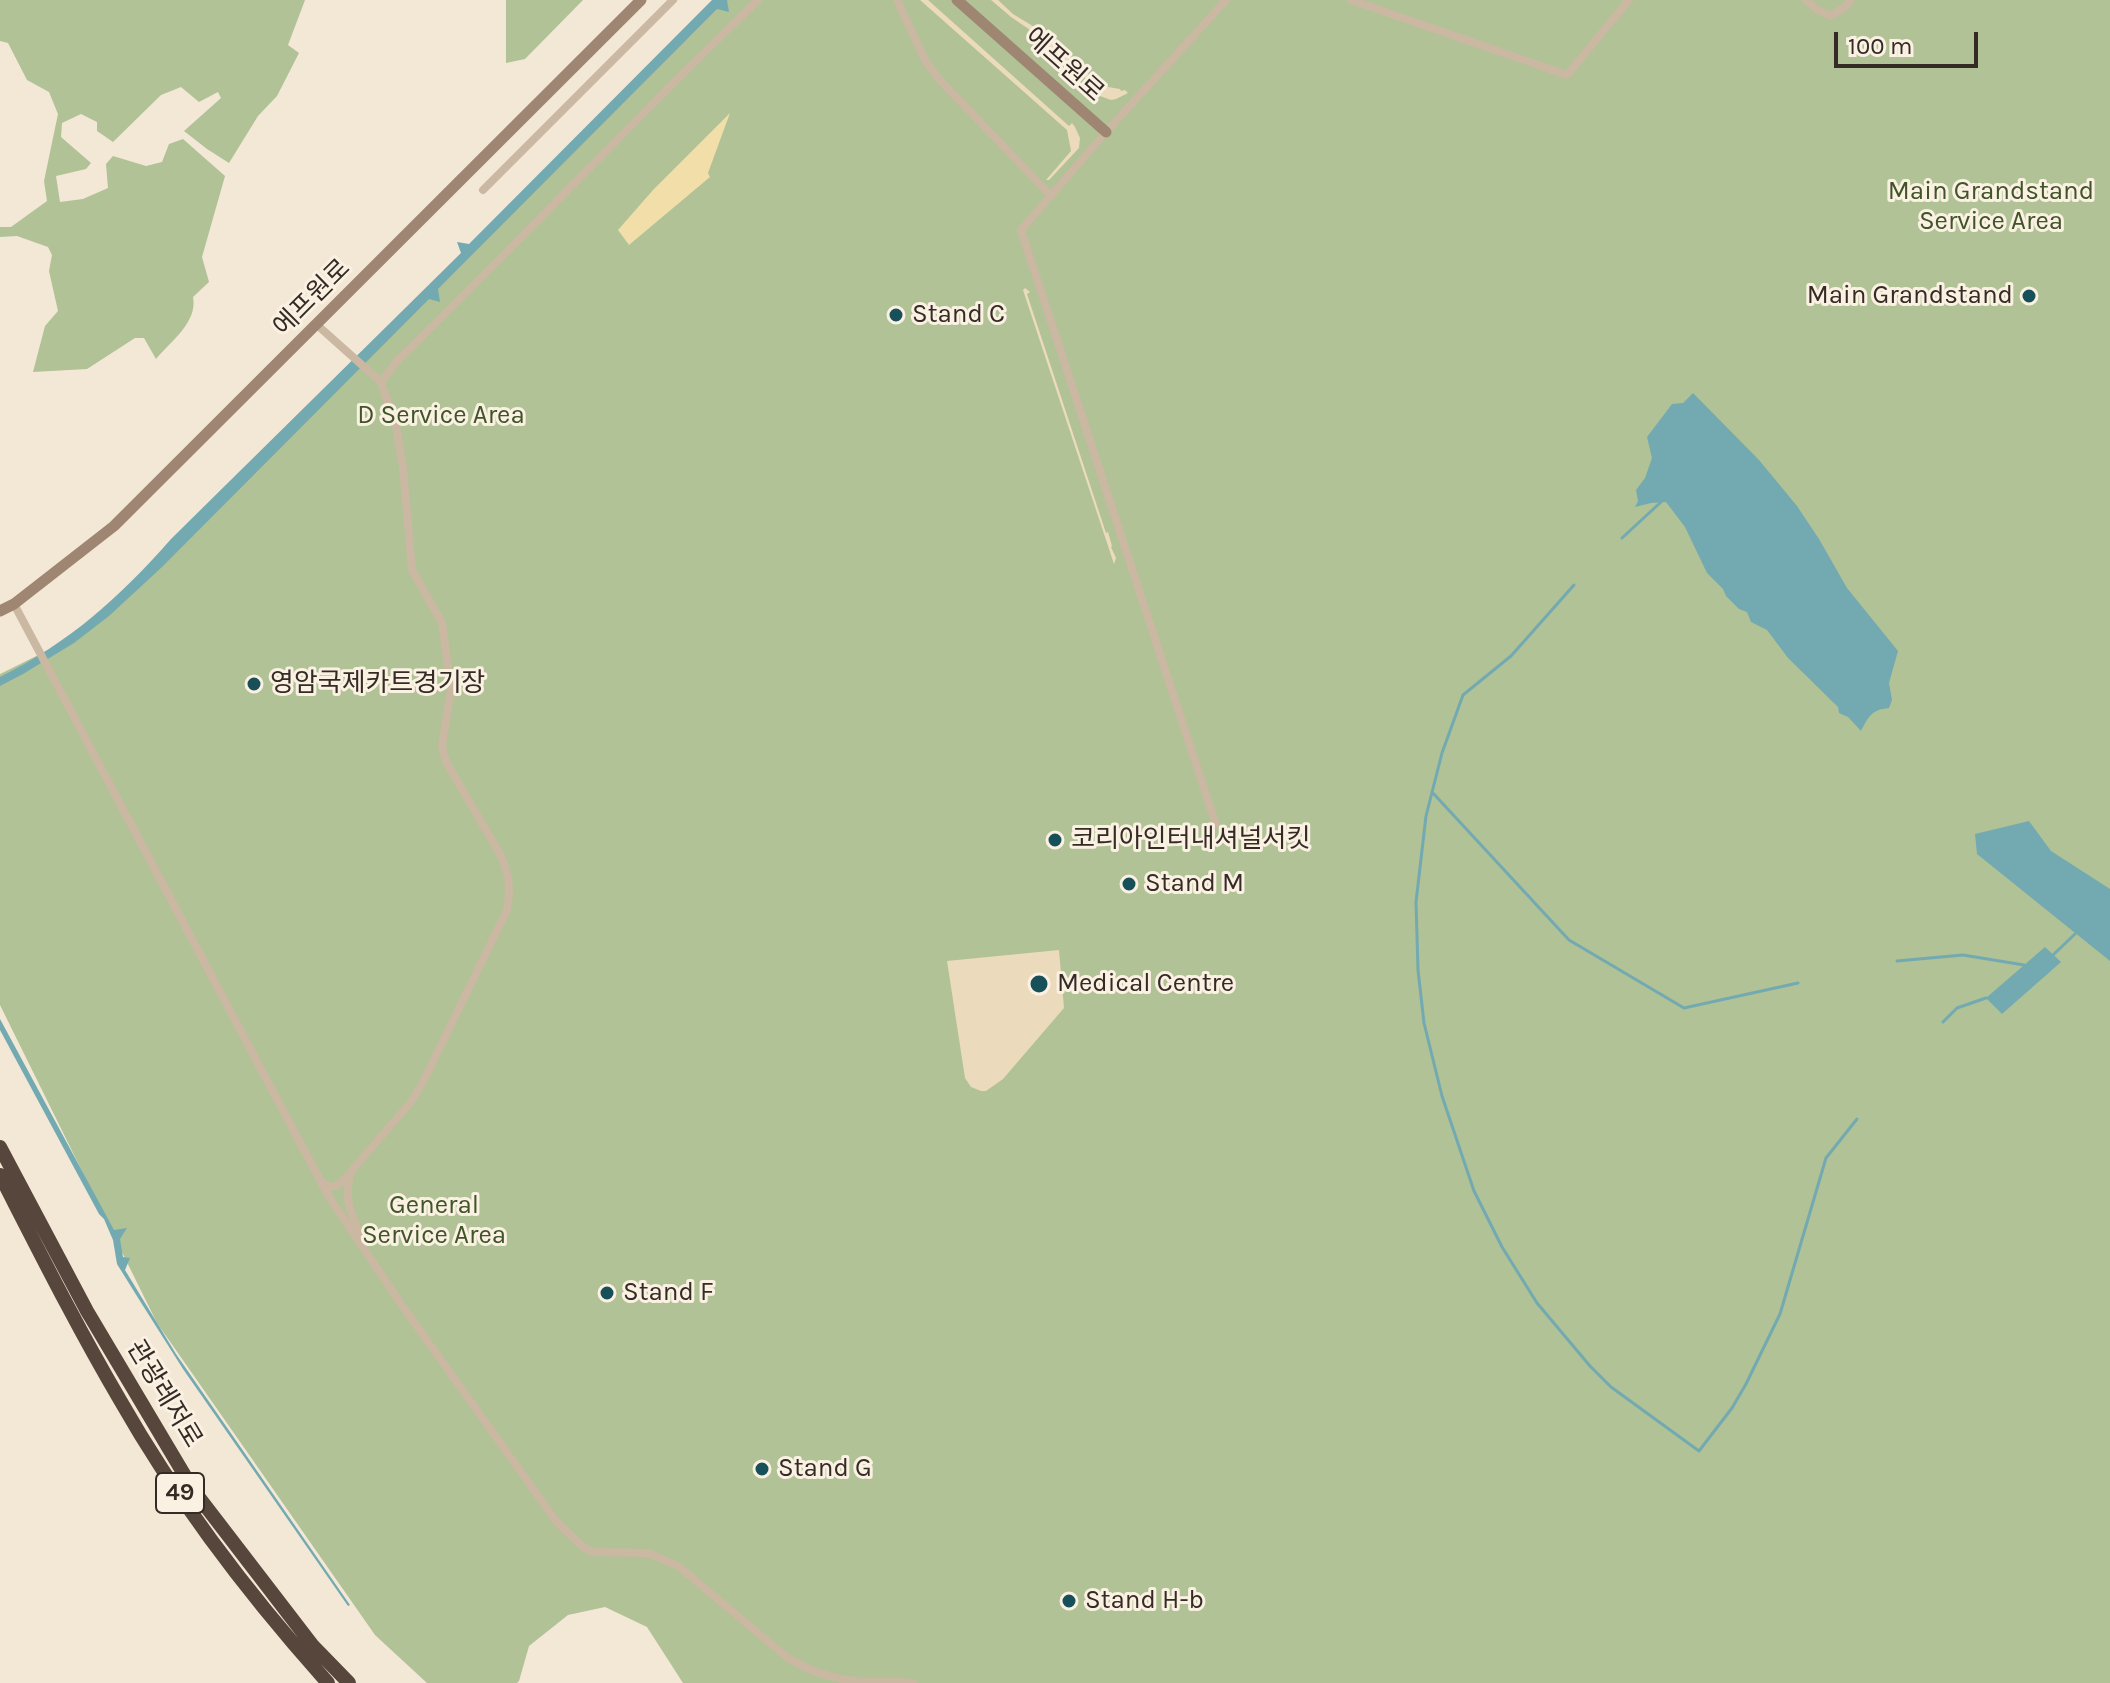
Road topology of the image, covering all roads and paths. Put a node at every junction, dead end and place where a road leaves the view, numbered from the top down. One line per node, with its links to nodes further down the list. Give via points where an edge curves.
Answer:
1 (641, 0): 14 (street, 에프원로)
2 (673, 0): 12 (street)
3 (758, 0): 15 (street)
4 (897, 0): 13 (street, via 938,78)
5 (957, 0): 11 (street, 에프원로)
6 (1226, 0): 11 (street)
7 (1351, 0): 8 (street, via 1567,75)
8 (1629, 0)
9 (1806, 0): 10 (street, via 1830,16)
10 (1851, 0)
11 (1106, 132): 13 (street)
12 (483, 190)
13 (1051, 196): 18 (street, via 1021,230)
14 (316, 324): 15 (street); 16 (street, 에프원로, via 114,526)
15 (381, 382): 20 (street, via 403,467 412,570 442,623 451,689 442,746 446,762 500,854 510,895 423,1082)
16 (14, 604): 17 (street, 에프원로); 22 (street)
17 (0, 611)
18 (1216, 825)
19 (0, 1147): 24 (highway, 관광레저로 / 49)
20 (352, 1170): 22 (street, via 333,1188); 23 (street, via 347,1184 350,1211)
21 (0, 1175): 24 (highway, 관광레저로 / 49)
22 (321, 1182): 23 (street)
23 (367, 1254): 28 (street, via 556,1521 582,1546 592,1552 648,1553 678,1566 808,1669 851,1681)
24 (52, 1260): 25 (highway, 관광레저로 / 49, via 121,1403 246,1586)
25 (308, 1650): 26 (highway, 관광레저로 / 49); 27 (highway, 관광레저로 / 49)
26 (328, 1683)
27 (349, 1683)
28 (913, 1683)

